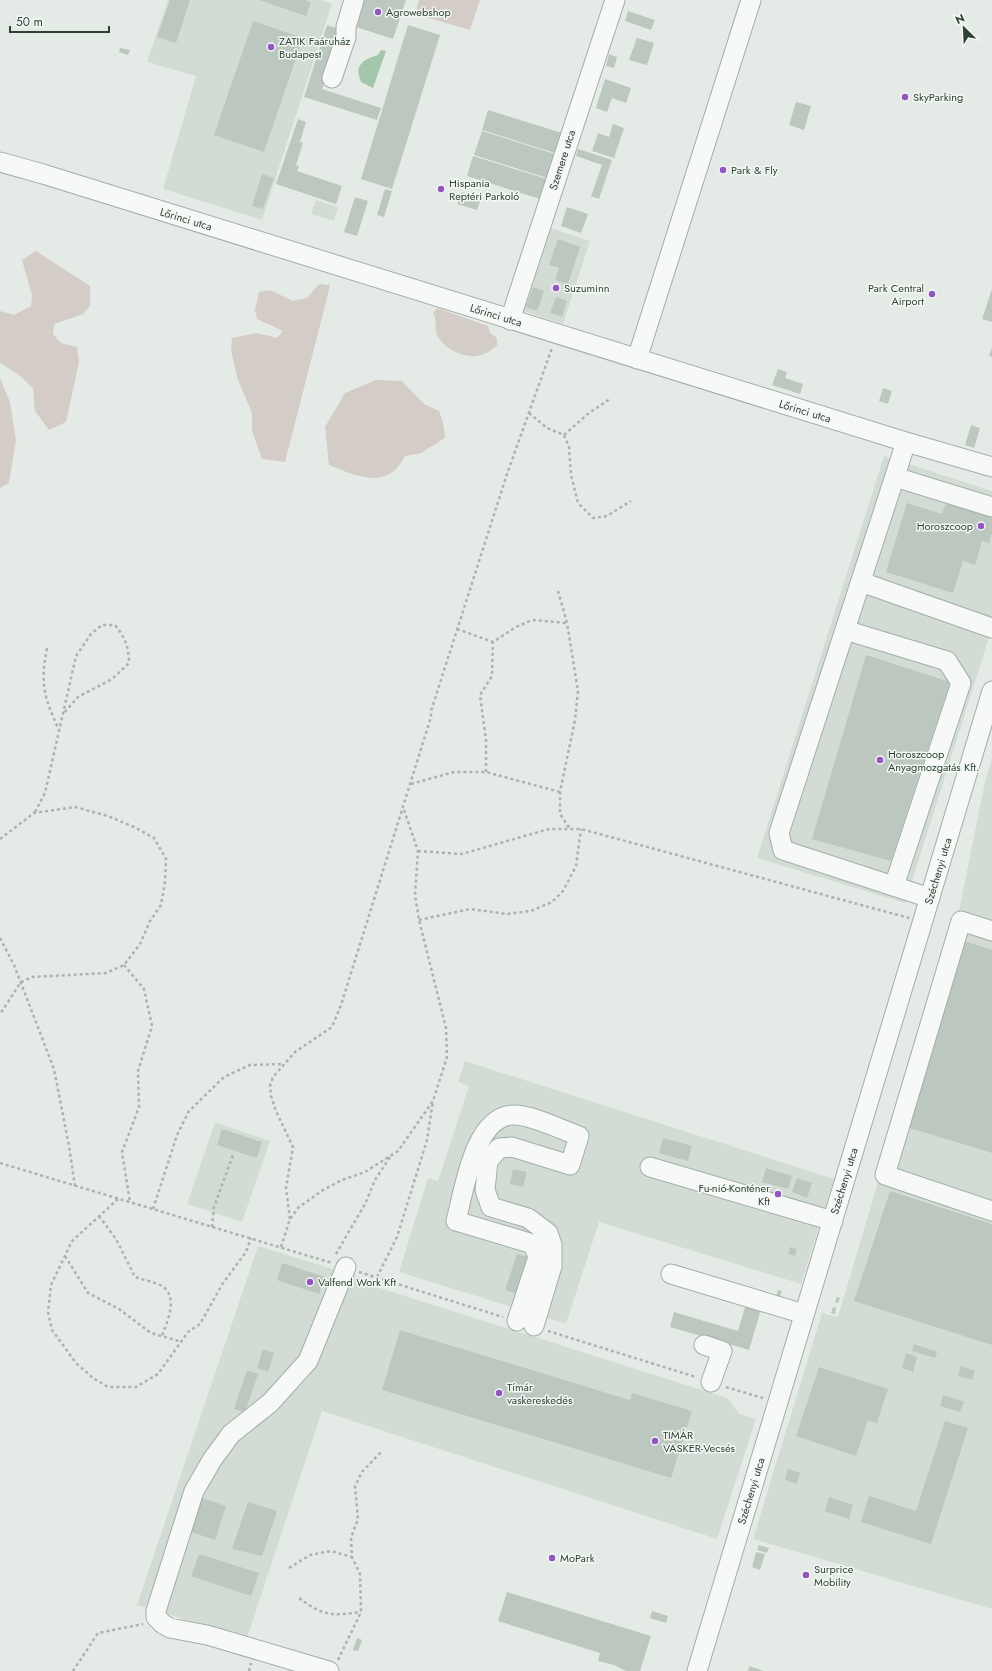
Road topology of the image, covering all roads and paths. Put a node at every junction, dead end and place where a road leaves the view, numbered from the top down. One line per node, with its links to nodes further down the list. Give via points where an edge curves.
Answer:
1 (354, 0): 4 (street, via 346,27 346,37)
2 (615, 0): 6 (street, Szemere utca)
3 (751, 0): 8 (street)
4 (332, 78)
5 (0, 162): 6 (street, Lőrinci utca)
6 (510, 320): 7 (street, Lőrinci utca)
7 (557, 334): 8 (street, Lőrinci utca); 10 (path)
8 (637, 359): 12 (street, Lőrinci utca)
9 (610, 399): 11 (path, via 589,413)
10 (529, 413): 11 (path, via 547,428); 21 (path)
11 (564, 436): 15 (path, via 569,447 571,475 578,503 593,518 607,516)
12 (906, 442): 13 (street, Lőrinci utca); 14 (street)
13 (992, 467)
14 (895, 477): 16 (street); 17 (street)
15 (631, 501)
16 (992, 507)
17 (860, 582): 20 (street); 22 (street)
18 (558, 591): 19 (path)
19 (567, 623): 23 (path, via 532,620); 30 (path, via 578,691 575,720)
20 (992, 628)
21 (457, 629): 23 (path); 29 (path)
22 (845, 630): 37 (street, via 947,661 960,683); 37 (street, via 779,833 784,850)
23 (493, 642): 28 (path, via 492,676 480,695 486,740)
24 (47, 648): 27 (path, via 43,688)
25 (992, 691): 38 (street, Széchenyi utca)
26 (63, 714): 26 (path, via 76,656 91,634 102,625 115,625 124,635 130,652 129,663 112,679 78,697); 27 (path)
27 (59, 731): 32 (path, via 46,793)
28 (486, 772): 29 (path, via 454,772); 30 (path)
29 (411, 784): 31 (path)
30 (560, 792): 33 (path, via 560,814)
31 (403, 807): 36 (path); 46 (path, via 332,1027 295,1052)
32 (34, 813): 35 (path); 43 (path, via 75,808 108,816 154,838 166,859 161,905 150,921 140,944)
33 (570, 829): 34 (path); 36 (path, via 549,829 462,854)
34 (581, 829): 39 (path, via 576,866 563,891 552,902 531,911 507,914 470,908); 40 (path)
35 (0, 839)
36 (418, 852): 39 (path, via 415,895)
37 (894, 886): 38 (street)
38 (930, 898): 40 (street, Széchenyi utca)
39 (419, 920): 47 (path, via 446,1028 447,1057)
40 (923, 921): 59 (street, Széchenyi utca)
41 (992, 931): 56 (street, via 961,921 885,1175)
42 (0, 938): 44 (path)
43 (124, 965): 44 (path, via 106,973 32,977); 54 (path, via 144,989 152,1026 138,1071 139,1107 122,1152)
44 (21, 982): 45 (path); 52 (path, via 54,1069)
45 (0, 1014)
46 (283, 1064): 55 (path, via 250,1065 224,1078 189,1111 177,1135); 58 (path, via 270,1086 276,1111 293,1147 286,1188)
47 (433, 1101): 49 (path); 66 (path, via 427,1140 397,1237)
48 (233, 1155): 60 (path, via 214,1207)
49 (392, 1155): 58 (path, via 365,1172 323,1190 298,1208); 64 (path, via 375,1180)
50 (0, 1163): 52 (path)
51 (650, 1167): 59 (street)
52 (75, 1186): 53 (path)
53 (118, 1199): 54 (path); 57 (path)
54 (130, 1202): 55 (path)
55 (153, 1209): 60 (path)
56 (992, 1211)
57 (99, 1216): 63 (path, via 72,1242); 69 (path, via 116,1239 135,1277 163,1287 171,1299 170,1315)
58 (290, 1219): 62 (path)
59 (833, 1221): 67 (street, Széchenyi utca)
60 (212, 1227): 61 (path)
61 (251, 1238): 62 (path); 70 (path, via 246,1252 223,1284 200,1324 188,1332)
62 (281, 1247): 64 (path)
63 (65, 1256): 69 (path, via 88,1293 119,1309 151,1334); 70 (path, via 51,1285 48,1312 52,1330 76,1363 93,1378 108,1388 136,1387 158,1374)
64 (338, 1265): 66 (path); 79 (street, via 308,1361 270,1402 231,1434 194,1491 156,1611 156,1617)
65 (671, 1274): 67 (street)
66 (377, 1277): 68 (path)
67 (804, 1314): 73 (street, Széchenyi utca)
68 (525, 1324): 68 (street, via 541,1306 552,1266 552,1245 548,1233 528,1218 491,1207 485,1190 488,1161 499,1148 512,1147 570,1165 580,1136 512,1115 494,1120 476,1146 456,1221 533,1244 538,1257); 72 (path)
69 (162, 1336): 70 (path)
70 (182, 1342)
71 (704, 1346): 72 (street, via 722,1351)
72 (711, 1382): 73 (path)
73 (779, 1403): 82 (street, Széchenyi utca)
74 (381, 1452): 75 (path, via 362,1472 355,1486 358,1519 351,1538)
75 (352, 1557): 76 (path, via 330,1551 310,1555); 78 (path, via 360,1574)
76 (289, 1568)
77 (299, 1598): 78 (path, via 313,1608 334,1616)
78 (361, 1612): 80 (path)
79 (162, 1624): 80 (street); 81 (path, via 137,1624 98,1633)
80 (332, 1668)
81 (73, 1671)
82 (697, 1671)

